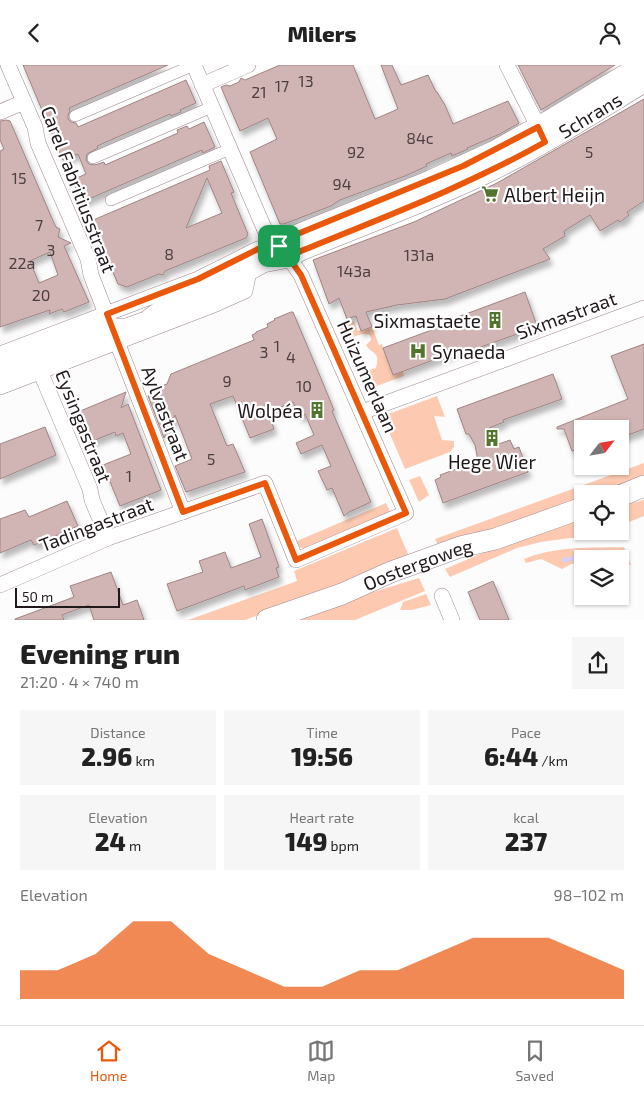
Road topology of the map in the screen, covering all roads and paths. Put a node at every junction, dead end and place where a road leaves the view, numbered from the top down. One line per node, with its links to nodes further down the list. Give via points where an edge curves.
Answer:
1 (8, 65): 8 (street, Carel Fabritiusstraat)
2 (194, 65): 7 (street, Huizumerlaan); 11 (street)
3 (248, 65): 7 (street)
4 (507, 65): 12 (street)
5 (640, 65): 12 (street, Schrans)
6 (644, 83): 12 (street, Schrans)
7 (202, 85): 9 (street, Huizumerlaan)
8 (24, 102): 10 (street); 19 (street, Carel Fabritiusstraat)
9 (212, 107): 13 (street, Huizumerlaan); 14 (street)
10 (0, 112)
11 (75, 116)
12 (542, 134): 16 (street, Schrans, via 290,237)
13 (230, 149): 15 (street); 16 (street, Huizumerlaan, via 267,235)
14 (93, 158)
15 (111, 200)
16 (284, 252): 17 (street, Schrans); 19 (street, via 258,249); 24 (street, Huizumerlaan, via 301,275)
17 (256, 267): 19 (street, Schrans, via 224,285 162,309 122,318); 19 (street, via 245,291)
18 (644, 308): 24 (street, Sixmastraat)
19 (113, 328): 20 (street); 21 (street, Schrans); 31 (street, Aylvastraat)
20 (0, 354)
21 (37, 365): 22 (street, Schrans); 23 (street); 32 (street, Eysingastraat)
22 (0, 371)
23 (0, 387)
24 (362, 412): 25 (street, Huizumerlaan, via 406,513 296,560)
25 (265, 483): 31 (street, Tadingastraat)
26 (644, 486): 27 (main road)
27 (629, 493)
28 (644, 495): 29 (main road)
29 (629, 496)
30 (574, 511): 35 (main road, Oostergoweg, via 495,539 464,557 421,574 395,583 342,593)
31 (183, 512): 32 (street, Tadingastraat)
32 (108, 537): 33 (street, Tadingastraat)
33 (0, 585)
34 (442, 596): 36 (street)
35 (268, 620)
36 (452, 620)

